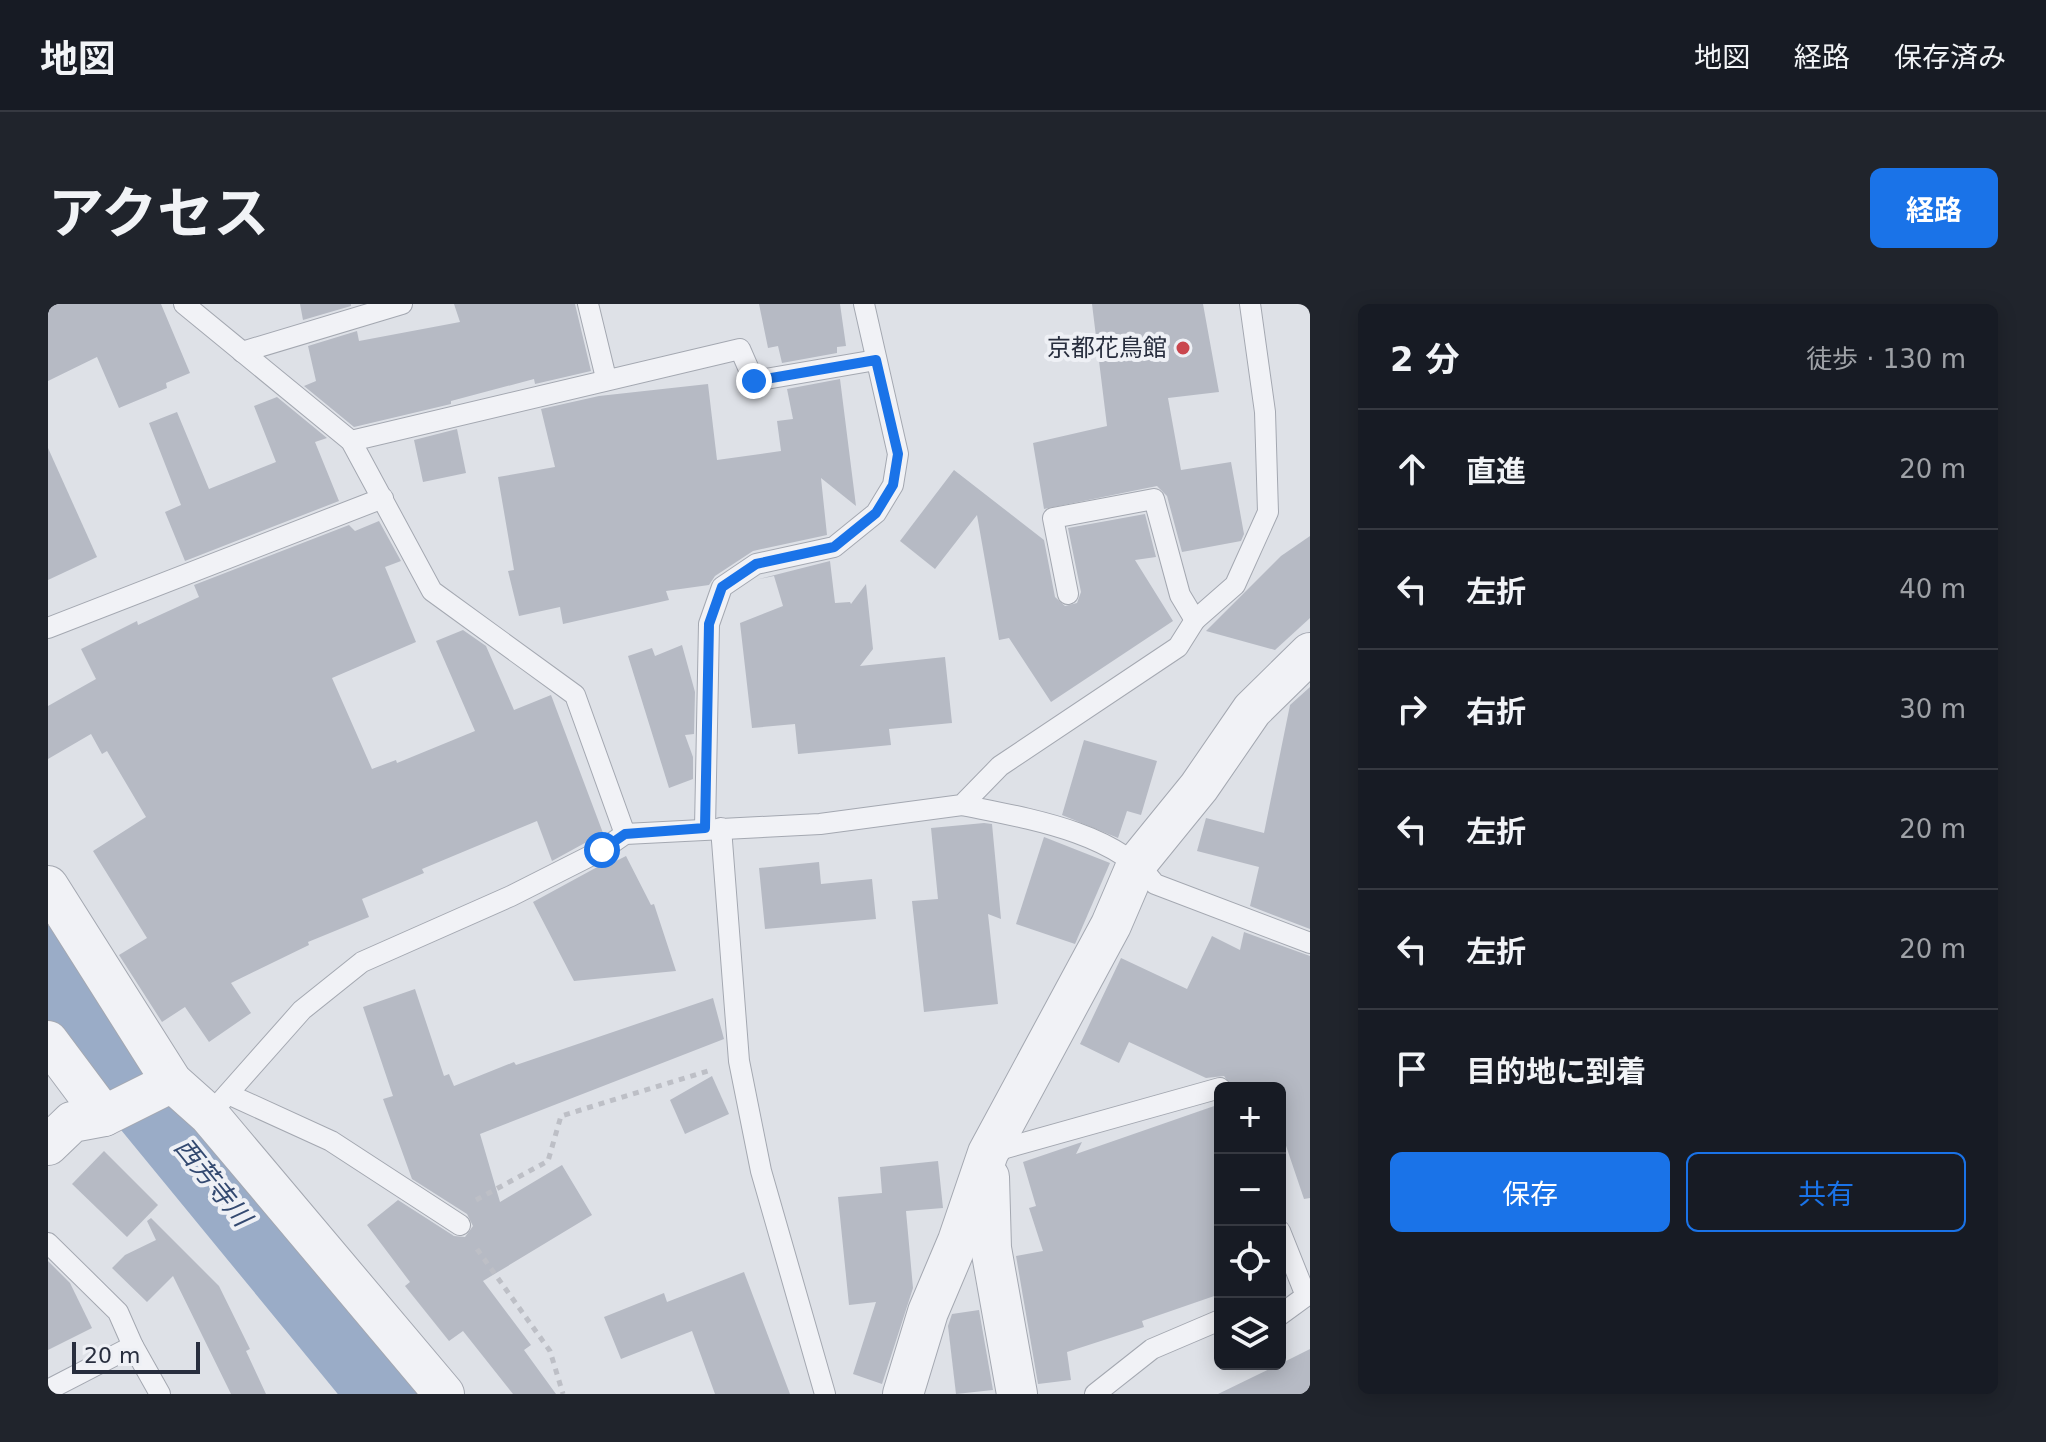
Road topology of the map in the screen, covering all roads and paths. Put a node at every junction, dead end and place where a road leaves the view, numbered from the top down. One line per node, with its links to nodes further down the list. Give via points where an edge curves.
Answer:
1 (184, 304): 6 (lane)
2 (402, 304): 6 (lane)
3 (588, 304): 8 (lane)
4 (864, 304): 7 (lane)
5 (1250, 304): 12 (lane, via 1265,412 1268,512 1235,585)
6 (242, 352): 9 (lane)
7 (876, 360): 8 (lane, via 754,381 740,349); 16 (lane, via 898,454 893,485 876,513 834,547 756,564 722,587 709,624)
8 (606, 378): 9 (lane)
9 (351, 441): 10 (lane)
10 (383, 498): 13 (lane); 17 (lane, via 432,591 575,695)
11 (1068, 594): 12 (lane, via 1053,518 1154,499 1180,595)
12 (1195, 620): 15 (lane, via 1178,647 1000,766)
13 (48, 628)
14 (1310, 653): 18 (street, via 1252,710)
15 (962, 805): 16 (lane, via 820,824); 18 (lane, via 1056,825)
16 (713, 828): 17 (lane); 22 (lane)
17 (625, 834): 25 (lane, via 511,896 362,962 302,1010)
18 (1138, 862): 20 (lane, via 1155,884); 28 (street, via 1111,925)
19 (48, 886): 23 (street)
20 (1310, 943)
21 (48, 1041): 26 (street)
22 (739, 1061): 29 (path, via 561,1116 548,1161 463,1208); 39 (lane, via 761,1171)
23 (172, 1082): 25 (street); 26 (street)
24 (1214, 1090): 28 (lane)
25 (218, 1105): 29 (lane, via 331,1141); 37 (street)
26 (104, 1116): 27 (street, via 72,1122)
27 (48, 1145)
28 (988, 1153): 40 (street); 41 (street, via 991,1248)
29 (460, 1225): 38 (path, via 550,1351)
30 (48, 1243): 34 (lane, via 118,1312)
31 (1286, 1246): 32 (lane, via 1306,1296)
32 (1286, 1311)
33 (1214, 1323): 42 (lane, via 1152,1349)
34 (133, 1346): 35 (lane); 36 (lane)
35 (48, 1390)
36 (160, 1394)
37 (444, 1394)
38 (563, 1394)
39 (825, 1394)
40 (903, 1394)
41 (1017, 1394)
42 (1095, 1394)

